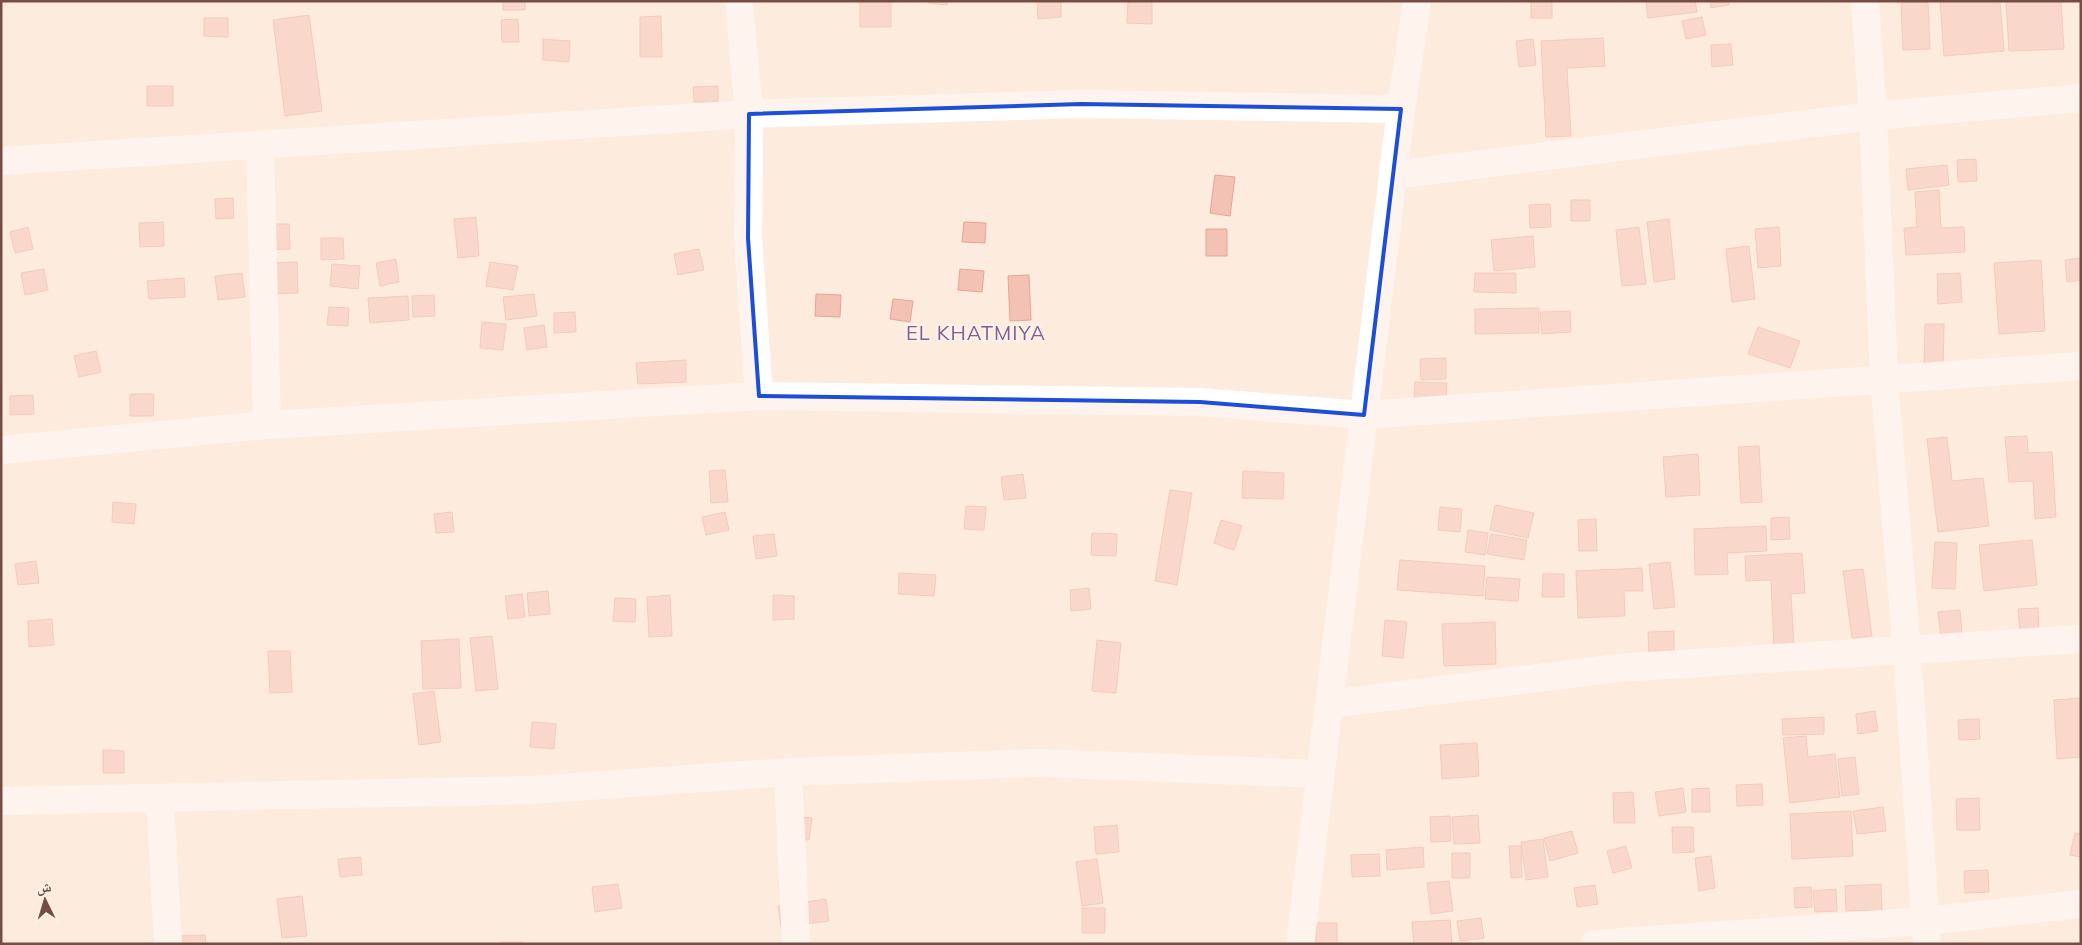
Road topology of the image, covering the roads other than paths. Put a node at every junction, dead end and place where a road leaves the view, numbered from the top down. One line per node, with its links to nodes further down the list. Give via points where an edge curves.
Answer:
1 (740, 1): 6 (street)
2 (1417, 1): 5 (street)
3 (1865, 1): 7 (street)
4 (2081, 98): 7 (street)
5 (1401, 109): 6 (street, via 1081,104); 10 (street)
6 (749, 114): 8 (street); 13 (street, via 748,238)
7 (1873, 116): 10 (street); 12 (street)
8 (260, 145): 9 (street); 15 (street)
9 (1, 161)
10 (1393, 175): 14 (street)
11 (2081, 366): 12 (street)
12 (1884, 379): 14 (street); 18 (street)
13 (759, 396): 14 (street, via 1200,402); 15 (street)
14 (1364, 416): 19 (street)
15 (267, 425): 16 (street)
16 (1, 450)
17 (2081, 639): 18 (street)
18 (1908, 651): 19 (street, via 1618,668); 25 (street)
19 (1329, 704): 21 (street)
20 (788, 772): 21 (street, via 1040,763); 22 (street, via 533,790); 27 (street)
21 (1320, 774): 28 (street)
22 (160, 799): 23 (street); 26 (street)
23 (1, 801)
24 (2081, 904): 25 (street)
25 (1926, 932): 29 (street)
26 (168, 944)
27 (796, 944)
28 (1300, 944)
29 (1594, 944)

